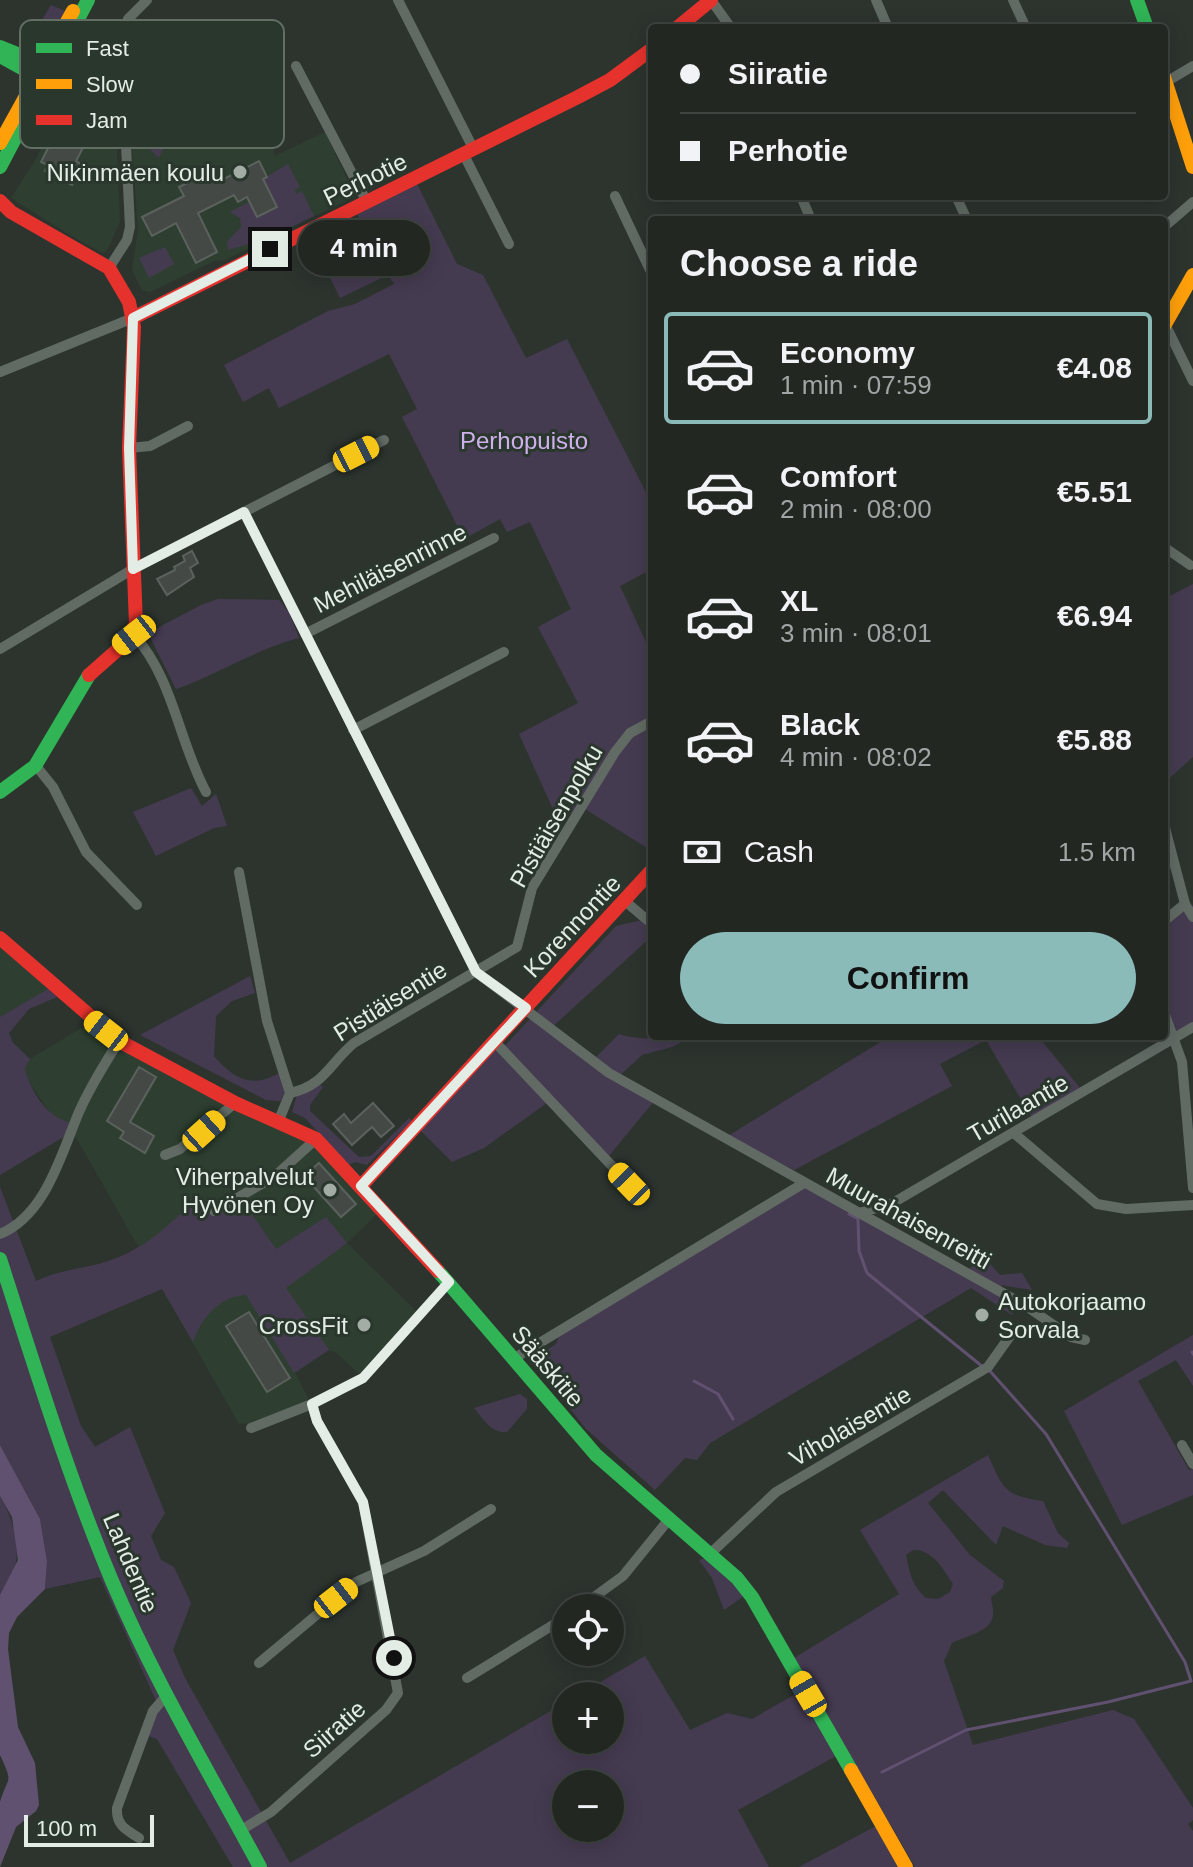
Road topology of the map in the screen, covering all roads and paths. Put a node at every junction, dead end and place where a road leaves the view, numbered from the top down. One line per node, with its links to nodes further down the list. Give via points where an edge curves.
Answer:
1 (79, 0): 9 (street)
2 (88, 0): 10 (street)
3 (147, 0): 11 (street)
4 (398, 0): 30 (street)
5 (711, 0): 12 (street); 13 (street)
6 (876, 0): 14 (street)
7 (1013, 0): 15 (street)
8 (1137, 0): 16 (street)
9 (69, 20)
10 (75, 20)
11 (128, 20)
12 (682, 24)
13 (728, 24)
14 (886, 24)
15 (1024, 24)
16 (1146, 24)
17 (0, 47): 20 (street)
18 (648, 52): 30 (street, Perhotie, via 610,80)
19 (0, 56): 21 (street)
20 (20, 59)
21 (20, 64)
22 (296, 66): 34 (street)
23 (1193, 66): 24 (street)
24 (1168, 78)
25 (1168, 89): 32 (street)
26 (20, 109): 28 (street)
27 (20, 122): 31 (street)
28 (0, 143)
29 (126, 148): 40 (street, via 130,227)
30 (469, 153): 34 (street, Perhotie); 38 (street)
31 (0, 167)
32 (1193, 167)
33 (615, 196): 39 (street)
34 (367, 202): 42 (street, Perhotie)
35 (1193, 202): 37 (street)
36 (4, 208): 40 (street)
37 (1168, 224)
38 (509, 244)
39 (648, 266)
40 (109, 268): 42 (street)
41 (1193, 275): 43 (street)
42 (133, 318): 45 (street, Perhotie); 49 (street)
43 (1168, 318)
44 (1168, 333): 46 (street)
45 (0, 372)
46 (1193, 381)
47 (188, 426): 49 (street, via 150,446)
48 (384, 440): 50 (street)
49 (129, 448): 54 (street)
50 (244, 512): 54 (street); 55 (street)
51 (494, 538): 55 (street, Mehiläisenrinne)
52 (1168, 550): 53 (street)
53 (1190, 565)
54 (133, 569): 56 (street); 57 (street)
55 (305, 634): 60 (street)
56 (134, 635): 61 (street, via 86,678); 63 (street, via 146,648 169,697)
57 (0, 649)
58 (504, 652): 60 (street)
59 (648, 723): 74 (street, Pistiäisenpolku, via 630,733 615,752 532,888 517,947)
60 (353, 730): 74 (street)
61 (37, 767): 62 (street); 69 (street, via 86,852)
62 (0, 792)
63 (206, 792)
64 (1168, 839): 68 (street)
65 (239, 872): 83 (street, via 255,970)
66 (648, 875): 67 (street, Korennontie)
67 (626, 902): 72 (street); 75 (street, Korennontie)
68 (1185, 904): 70 (street); 71 (street)
69 (137, 905)
70 (1193, 917)
71 (1168, 918)
72 (648, 921)
73 (0, 938): 81 (street, Sääskitie)
74 (476, 972): 75 (street); 83 (street, Pistiäisentie, via 354,1043 319,1084)
75 (526, 1008): 82 (street, Korennontie); 89 (street, via 609,1073)
76 (1168, 1024): 78 (street)
77 (1193, 1027): 78 (street, Turilaantie)
78 (1172, 1037): 79 (street, Turilaantie); 92 (street, via 1182,1062)
79 (1168, 1039)
80 (1167, 1040): 86 (street, Turilaantie)
81 (119, 1041): 84 (street, Sääskitie); 96 (street, via 80,1110 41,1197 15,1228)
82 (495, 1042): 90 (street); 91 (street, Korennontie)
83 (290, 1093): 85 (street)
84 (235, 1103): 85 (street, Sääskitie); 88 (street, via 180,1149)
85 (279, 1120): 87 (street, Sääskitie)
86 (1015, 1134): 93 (street, via 1097,1204 1126,1209); 95 (street, Turilaantie, via 887,1206)
87 (316, 1139): 91 (street, Sääskitie); 94 (street, via 274,1177)
88 (165, 1155)
89 (804, 1183): 95 (street, Muurahaisenreitti); 101 (street, Muurahaisenreitti)
90 (629, 1184)
91 (361, 1186): 98 (street, Sääskitie)
92 (1193, 1188)
93 (1193, 1205)
94 (214, 1211)
95 (859, 1213): 100 (street, Muurahaisenreitti, via 1026,1306 1071,1337)
96 (0, 1234)
97 (0, 1259): 114 (street, Lahdentie, via 88,1520)
98 (449, 1282): 101 (street, Sääskitie); 102 (street, via 363,1378)
99 (1010, 1336): 108 (street, Viholaisentie, via 988,1367 776,1492)
100 (1085, 1340)
101 (513, 1359): 107 (street, Sääskitie, via 596,1455)
102 (312, 1404): 103 (street); 109 (street, Siiratie, via 363,1502)
103 (251, 1428)
104 (1182, 1445): 105 (street)
105 (1193, 1464)
106 (491, 1509): 109 (street, via 424,1551)
107 (670, 1518): 108 (street, Sääskitie); 110 (street, via 623,1576)
108 (712, 1552): 118 (street, Sääskitie, via 752,1597)
109 (375, 1571): 112 (street); 115 (street, Siiratie, via 397,1676 396,1698 271,1812)
110 (598, 1594)
111 (552, 1626): 113 (street)
112 (259, 1663)
113 (467, 1678)
114 (167, 1695): 115 (street, Lahdentie); 116 (street, via 153,1711 117,1808 121,1826)
115 (241, 1830): 117 (street, Lahdentie)
116 (139, 1838)
117 (260, 1867)
118 (906, 1867)

